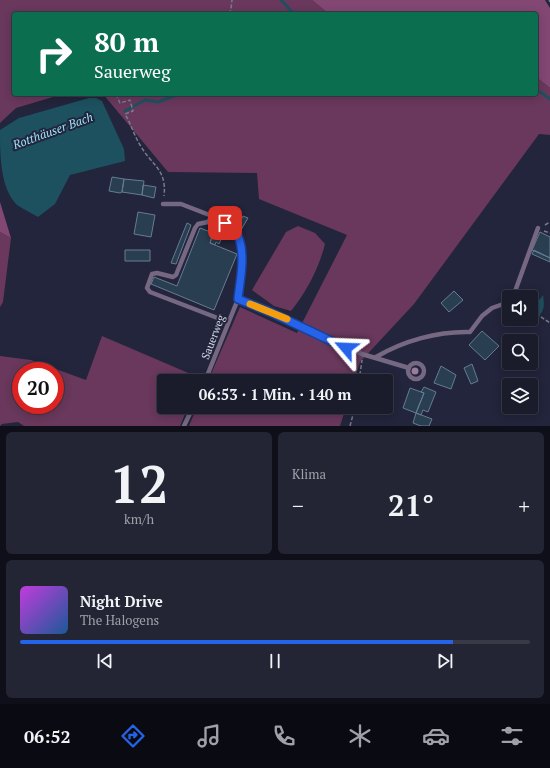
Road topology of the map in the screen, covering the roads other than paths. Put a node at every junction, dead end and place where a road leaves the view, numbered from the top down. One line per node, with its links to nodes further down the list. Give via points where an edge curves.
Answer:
1 (164, 204): 2 (lane, Sauerweg, via 181,204)
2 (212, 216): 5 (lane, Sauerweg, via 234,230 238,236 241,261); 7 (lane, via 208,222 198,224 194,228 176,275 173,277 152,274 147,288 157,295)
3 (540, 228): 4 (lane)
4 (516, 290)
5 (238, 299): 7 (lane, Sauerweg); 8 (lane, via 362,354)
6 (502, 304): 8 (lane, via 482,316 470,332 445,334 404,343)
7 (228, 322): 10 (lane, Sauerweg)
8 (376, 357): 9 (lane)
9 (409, 368)
10 (208, 374)
11 (190, 414): 12 (lane)
12 (184, 426)

